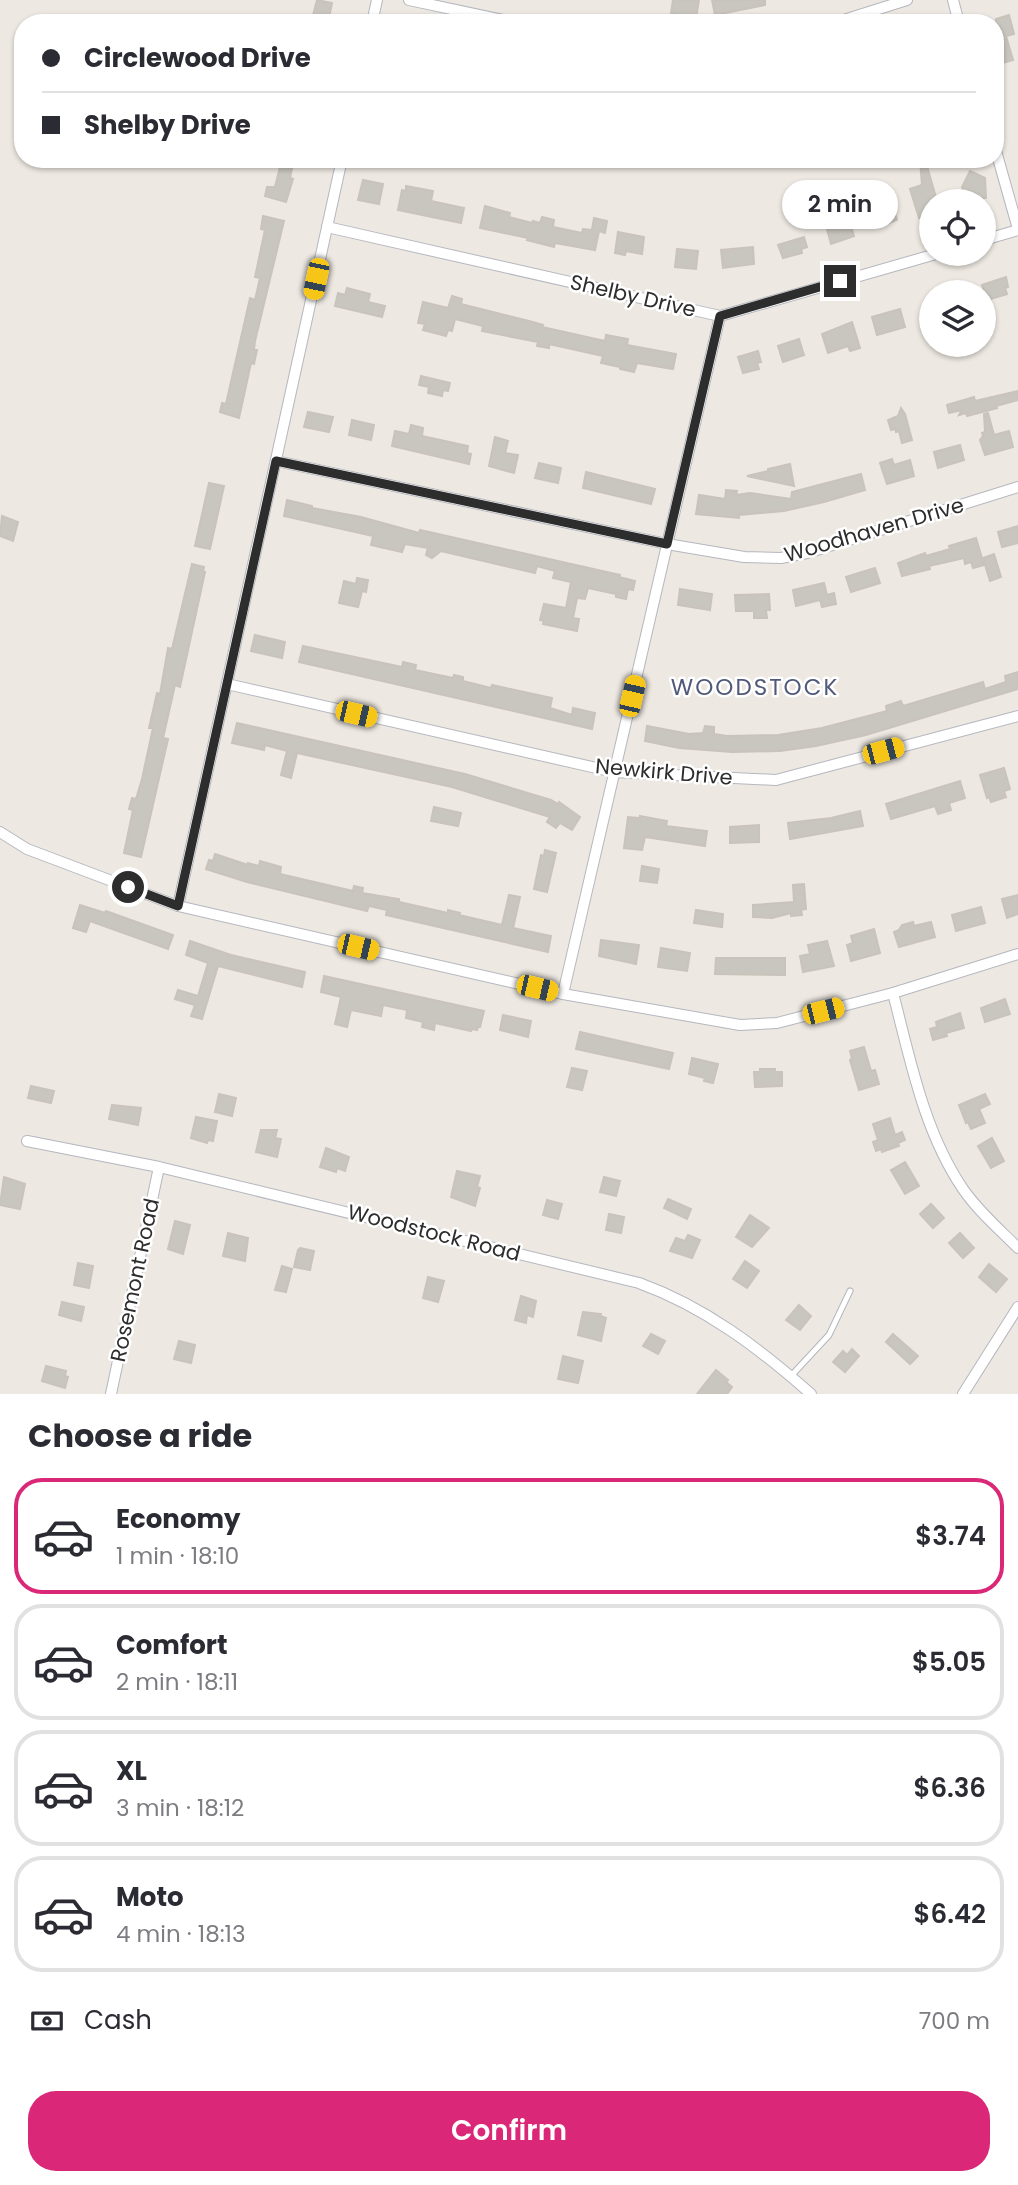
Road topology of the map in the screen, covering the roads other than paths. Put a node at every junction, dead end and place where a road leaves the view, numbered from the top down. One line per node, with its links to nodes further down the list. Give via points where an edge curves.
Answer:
1 (409, 0): 3 (street)
2 (907, 0): 4 (street)
3 (475, 14)
4 (863, 14)
5 (340, 168): 7 (street)
6 (1001, 168): 8 (street)
7 (327, 227): 11 (street, Shelby Drive); 12 (street)
8 (1018, 230): 9 (street)
9 (996, 236)
10 (919, 259): 11 (street, Shelby Drive)
11 (720, 316): 14 (street)
12 (276, 461): 14 (street, Woodhaven Drive); 15 (street)
13 (1018, 488): 14 (street, Woodhaven Drive, via 781,558 744,558)
14 (667, 544): 17 (street)
15 (227, 684): 17 (street, Newkirk Drive); 19 (street)
16 (1018, 716): 17 (street, Newkirk Drive, via 776,780)
17 (614, 772): 22 (street)
18 (0, 831): 19 (street, via 27,849)
19 (178, 906): 22 (street)
20 (1018, 954): 21 (street)
21 (893, 993): 22 (street, via 777,1023 740,1025); 25 (street, via 918,1090 946,1158 964,1189)
22 (563, 994)
23 (27, 1141): 24 (street, Woodstock Road)
24 (159, 1167): 28 (street, Woodstock Road, via 639,1283 714,1318); 29 (street, Rosemont Road)
25 (1018, 1248)
26 (850, 1291): 28 (lane, via 828,1335)
27 (1018, 1307): 31 (street)
28 (791, 1376): 30 (street, Woodstock Road)
29 (111, 1394)
30 (811, 1394)
31 (963, 1394)

